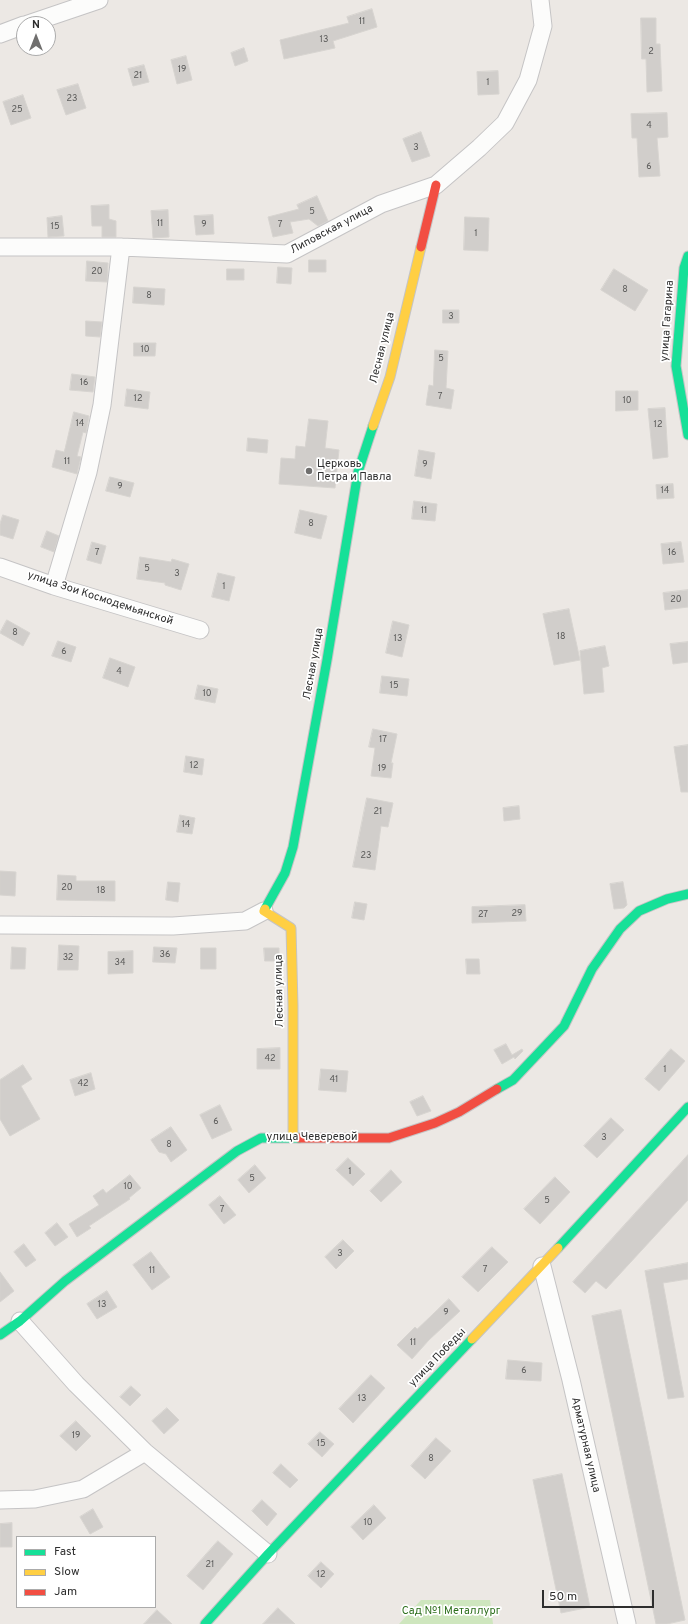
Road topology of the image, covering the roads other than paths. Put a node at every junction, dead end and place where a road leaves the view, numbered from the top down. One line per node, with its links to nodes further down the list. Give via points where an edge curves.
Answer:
1 (99, 0): 3 (street)
2 (540, 0): 6 (street, Липовская улица, via 543,26 528,80 505,124)
3 (52, 16)
4 (16, 28): 5 (street)
5 (0, 34)
6 (436, 185): 8 (street, Липовская улица, via 381,204 286,254); 15 (street, Лесная улица, via 390,377 358,472 293,847 285,873)
7 (0, 247): 8 (street, Липовская улица)
8 (121, 247): 12 (street, via 102,405 88,472)
9 (688, 256): 10 (street, улица Гагарина, via 684,268 676,366)
10 (688, 435)
11 (0, 567): 12 (street, улица Зои Космодемьянской)
12 (54, 586): 13 (street, улица Зои Космодемьянской)
13 (200, 630)
14 (688, 894): 18 (street, улица Чеверевой, via 667,899 639,911 620,930 592,970 564,1026 513,1080 435,1123 389,1138)
15 (264, 911): 16 (street, via 245,921 173,926); 18 (street, Лесная улица, via 291,928)
16 (0, 925)
17 (688, 1107): 19 (street, улица Победы)
18 (293, 1137): 20 (street, улица Чеверевой, via 261,1138 237,1151 65,1281)
19 (542, 1266): 24 (street, улица Победы); 26 (street, Арматурная улица)
20 (20, 1321): 21 (street, улица Чеверевой); 22 (street, via 76,1384)
21 (0, 1335)
22 (145, 1452): 23 (street, via 83,1489 35,1499); 24 (street)
23 (0, 1500)
24 (268, 1554): 25 (street, улица Победы)
25 (205, 1624)
26 (627, 1624)

